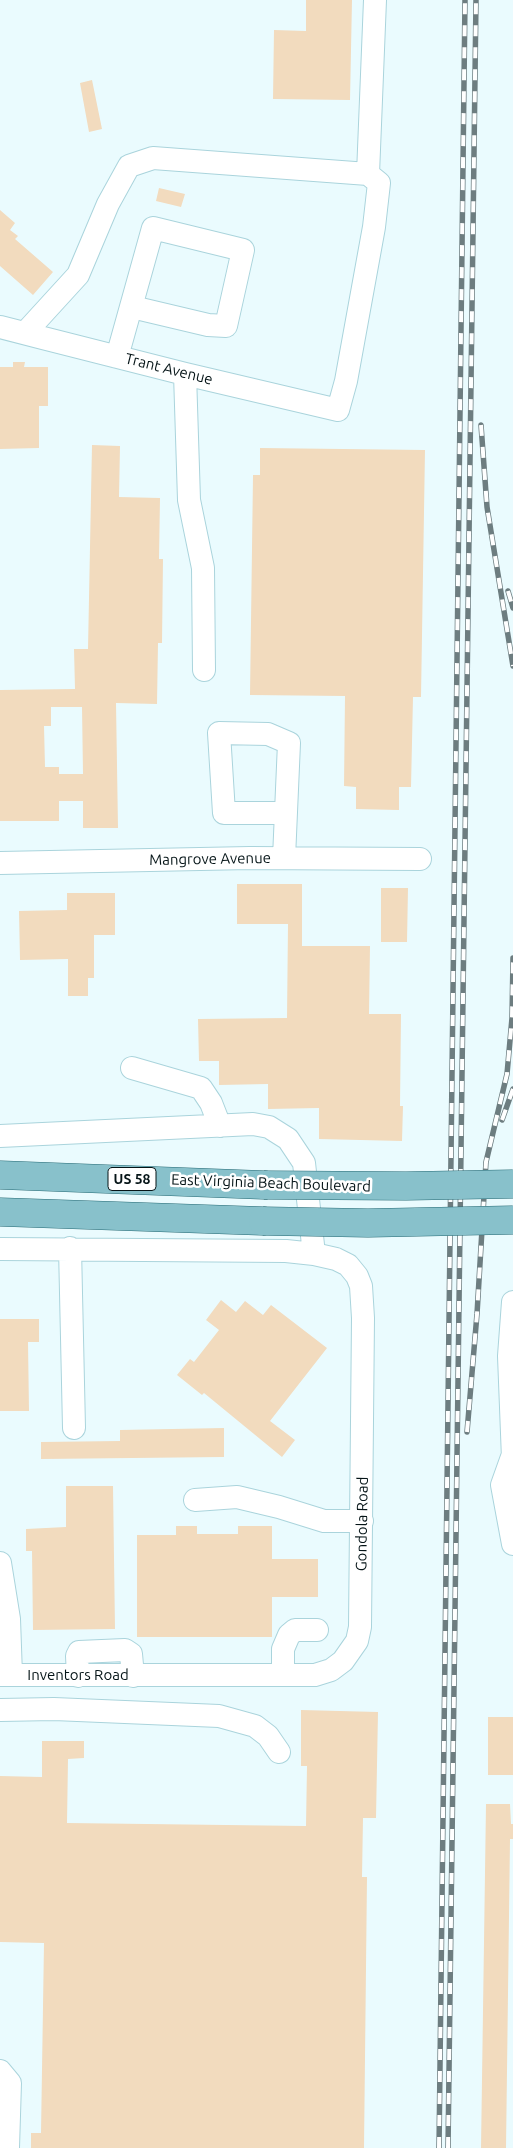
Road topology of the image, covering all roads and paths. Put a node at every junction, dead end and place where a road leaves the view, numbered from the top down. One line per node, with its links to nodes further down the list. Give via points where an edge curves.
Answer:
1 (375, 0): 2 (street)
2 (368, 174): 5 (street, via 153,158 128,166 78,275); 7 (street, Trant Avenue, via 379,183 374,227 338,410)
3 (132, 307): 3 (street, via 153,228 243,250 226,326 208,325); 6 (street)
4 (0, 327): 5 (street, Trant Avenue)
5 (25, 334): 6 (street, Trant Avenue)
6 (117, 357): 7 (street, Trant Avenue)
7 (185, 374): 8 (street, via 189,500 203,568)
8 (204, 670)
9 (286, 813): 9 (street, via 289,743 268,734 220,733 224,813); 10 (street)
10 (284, 858): 11 (street, Mangrove Avenue); 12 (street, Mangrove Avenue)
11 (420, 859)
12 (0, 864)
13 (132, 1068): 14 (street, via 201,1088)
14 (220, 1126): 15 (street); 22 (street, via 253,1124 269,1127 288,1139 304,1163)
15 (0, 1136)
16 (0, 1175): 17 (main road, East Virginia Beach Boulevard / US 58, bridge, via 264,1185)
17 (513, 1184)
18 (0, 1212): 19 (main road, bridge, via 368,1223)
19 (513, 1220)
20 (70, 1248): 21 (street); 22 (street); 24 (street)
21 (0, 1249)
22 (314, 1254): 27 (street, Gondola Road, via 348,1265 361,1286)
23 (513, 1302): 25 (street, via 509,1356)
24 (74, 1428)
25 (513, 1458): 28 (street, via 502,1485)
26 (196, 1500): 27 (street, via 237,1497 324,1521)
27 (362, 1521): 32 (street, Gondola Road, via 357,1641 331,1670 315,1675)
28 (513, 1544)
29 (0, 1563): 31 (street, via 9,1619)
30 (317, 1630): 32 (street, via 295,1630 289,1635 282,1649)
31 (6, 1675): 33 (street, Inventors Road)
32 (283, 1675): 33 (street, Gondola Road)
33 (156, 1676)
34 (0, 1710): 35 (street, via 219,1716 255,1726 268,1736)
35 (279, 1752)
36 (0, 2070): 37 (street, via 10,2082)
37 (8, 2148)

